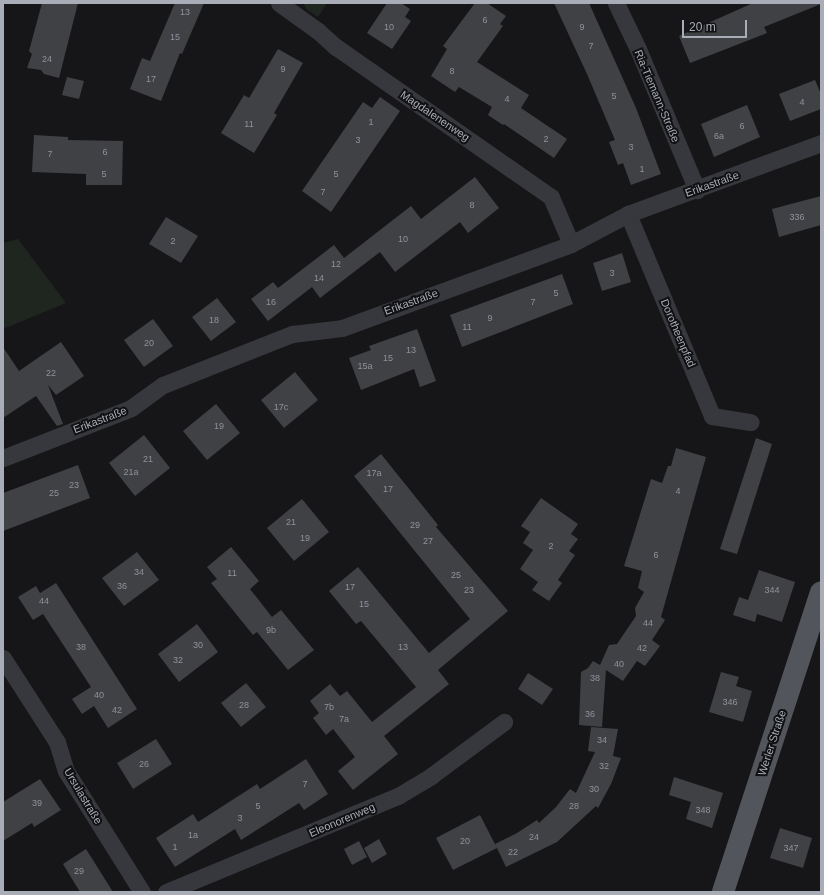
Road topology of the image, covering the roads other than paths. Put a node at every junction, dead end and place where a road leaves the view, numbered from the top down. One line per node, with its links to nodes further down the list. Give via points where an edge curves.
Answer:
1 (279, 3): 6 (street, Magdalenenweg, via 336,47 551,197)
2 (616, 3): 4 (street, Ria-Tiemann-Straße)
3 (821, 143): 4 (street, Erikastraße)
4 (697, 190): 5 (street, Erikastraße)
5 (628, 214): 6 (street, Erikastraße); 7 (street, Dorotheenpfad, via 712,416)
6 (571, 244): 8 (street, Erikastraße, via 342,328 292,334 164,385 131,408)
7 (751, 422)
8 (3, 458)
9 (821, 593): 14 (main road, Werler Straße)
10 (3, 658): 12 (street, Ursulastraße, via 56,742 66,771)
11 (504, 722): 13 (street, Eleonorenweg, via 431,776 398,796)
12 (142, 892)
13 (166, 892)
14 (723, 892)

